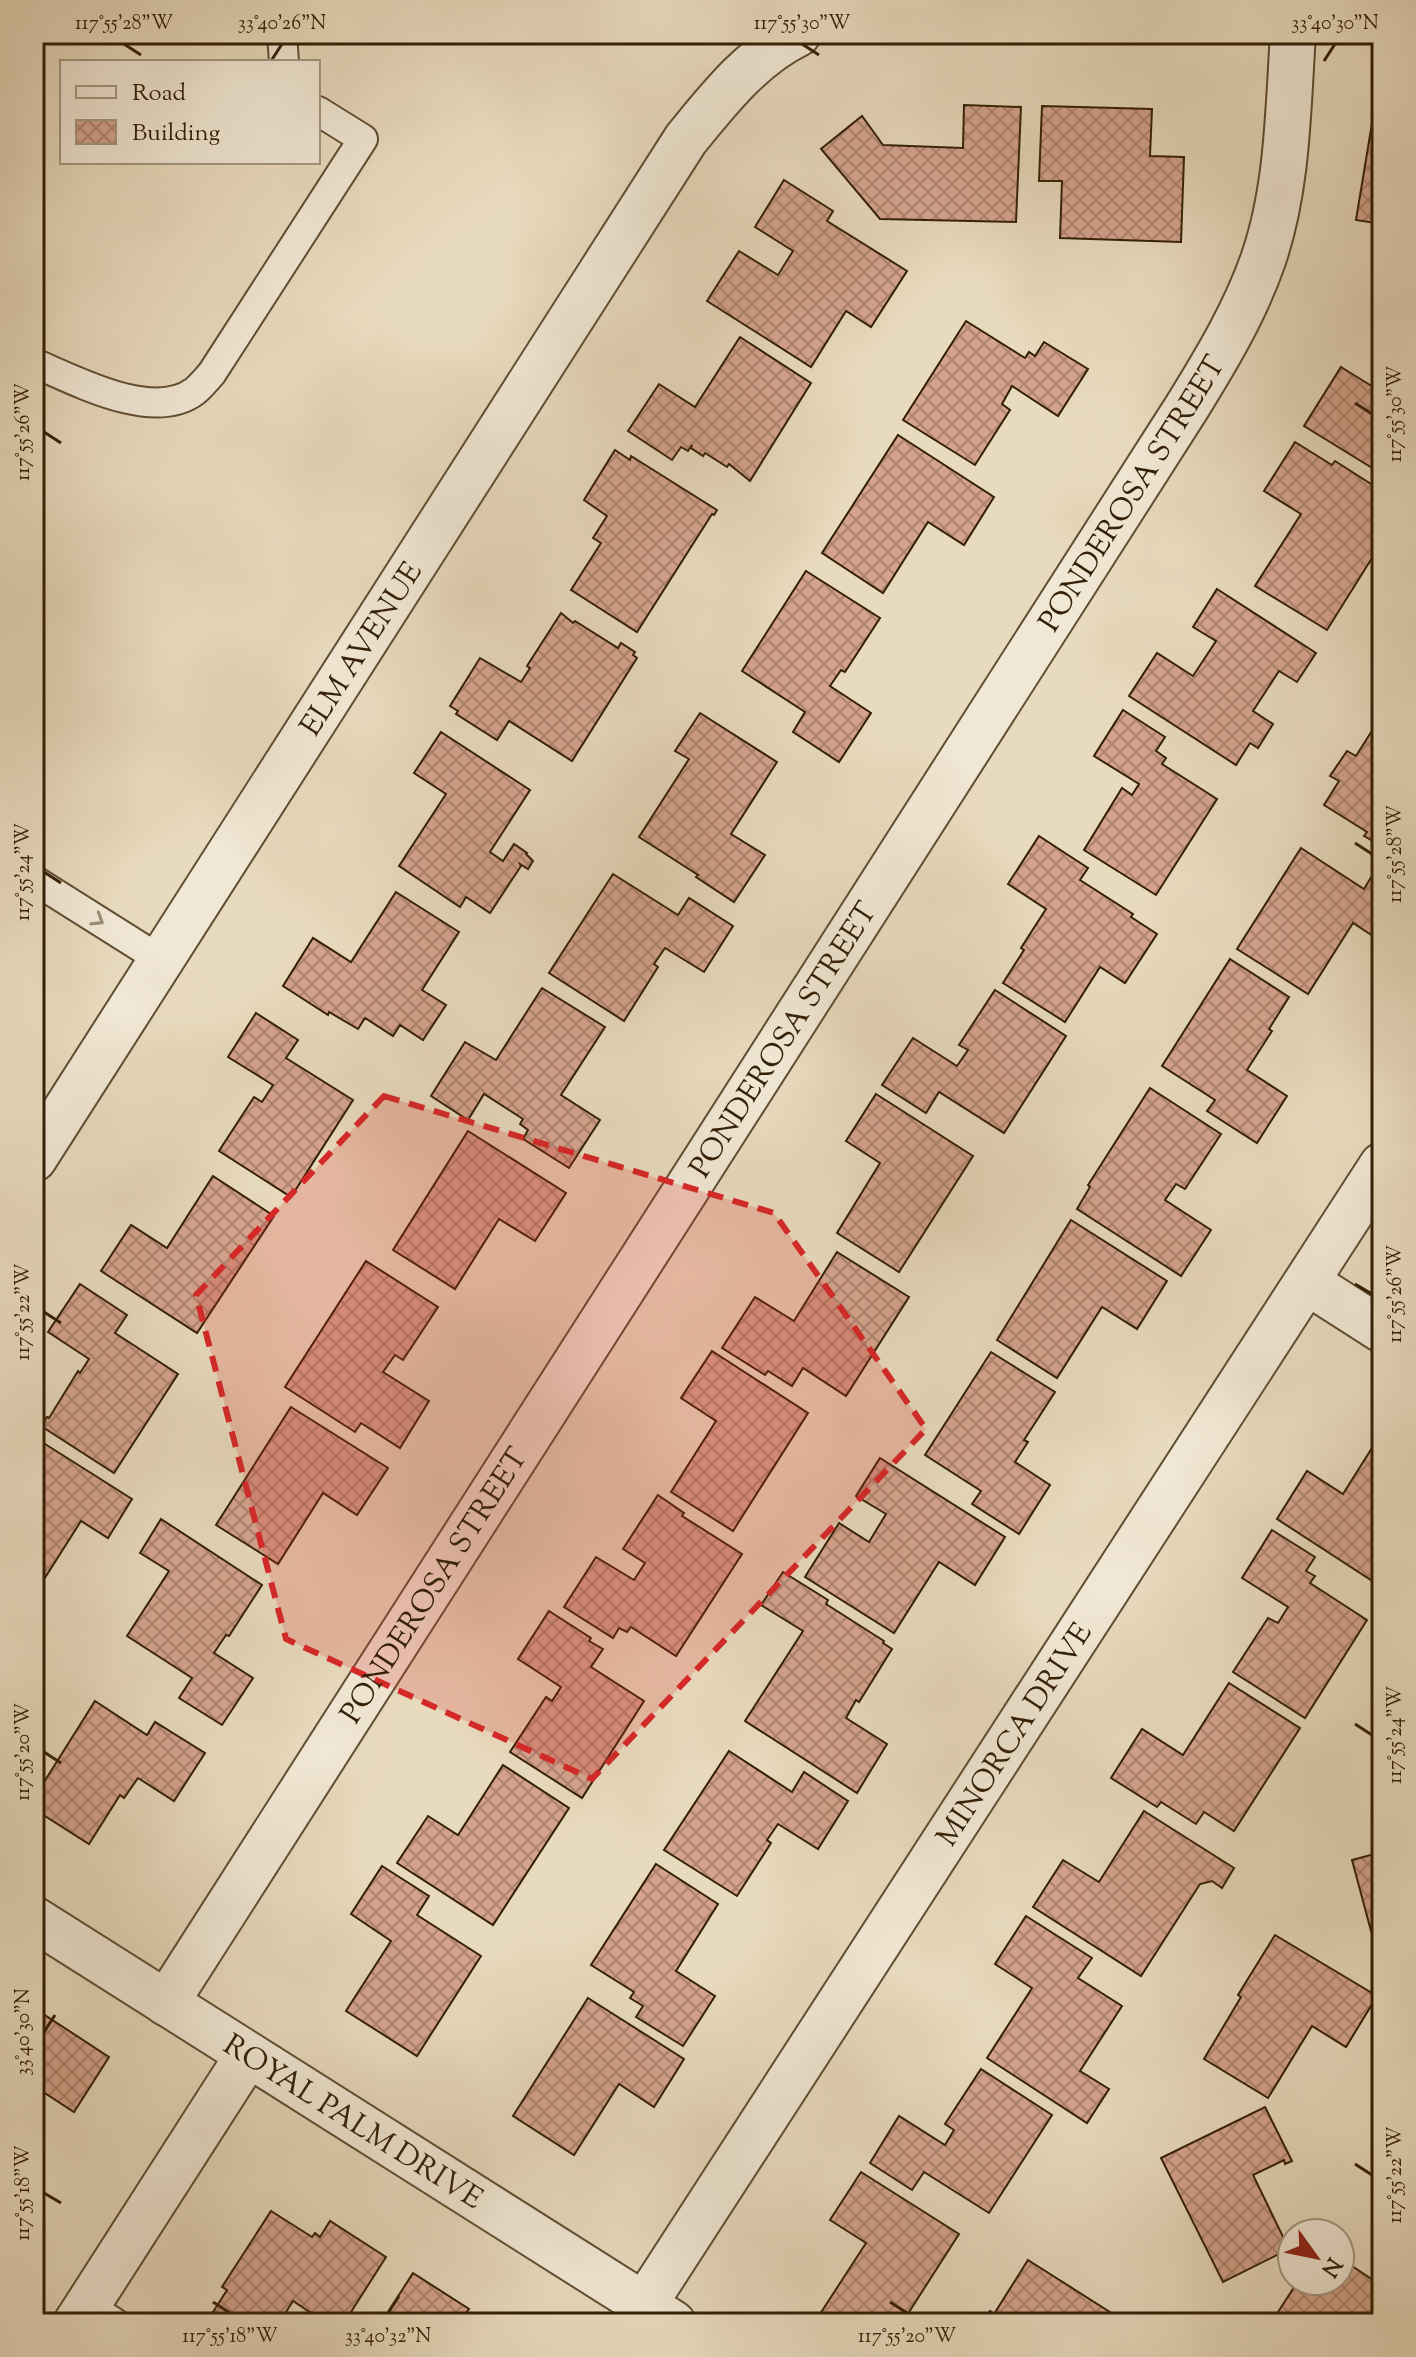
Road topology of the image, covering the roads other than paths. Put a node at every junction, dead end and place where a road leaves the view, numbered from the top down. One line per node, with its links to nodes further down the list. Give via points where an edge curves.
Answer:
1 (282, 34): 4 (lane)
2 (798, 34): 8 (street, ELM AVENUE, via 737,79 686,139)
3 (1293, 34): 14 (street, PONDEROSA STREET, via 1277,209 1259,270 1220,352)
4 (284, 60)
5 (320, 112): 6 (lane, via 363,139 212,373 193,393 175,400 135,401)
6 (34, 363)
7 (36, 886): 8 (lane, one-way to 8)
8 (161, 960): 9 (street, ELM AVENUE)
9 (34, 1159)
10 (1382, 1165): 11 (street, MINORCA DRIVE)
11 (1307, 1282): 12 (street); 16 (street, MINORCA DRIVE)
12 (1382, 1330)
13 (34, 1919): 14 (street, ROYAL PALM DRIVE)
14 (166, 2003): 15 (street, ROYAL PALM DRIVE)
15 (248, 2055): 16 (street, ROYAL PALM DRIVE); 17 (street)
16 (658, 2314)
17 (93, 2317)

